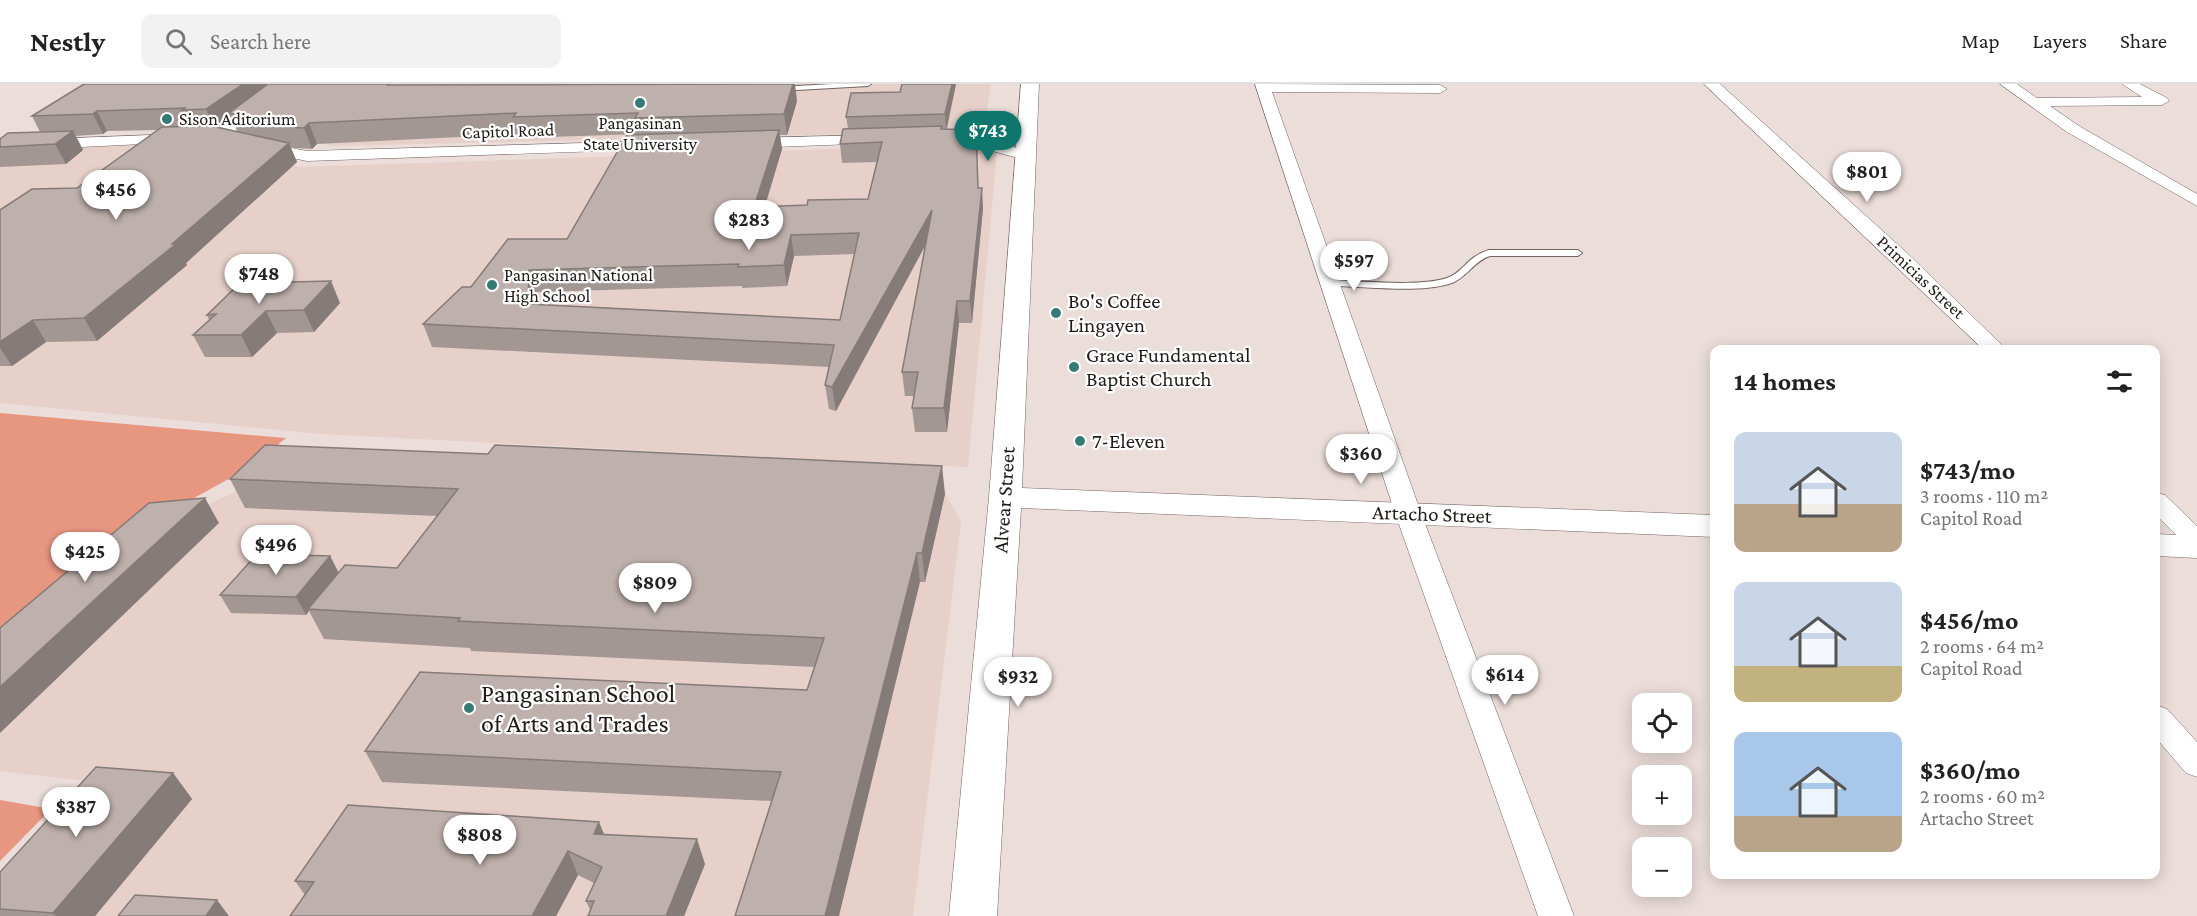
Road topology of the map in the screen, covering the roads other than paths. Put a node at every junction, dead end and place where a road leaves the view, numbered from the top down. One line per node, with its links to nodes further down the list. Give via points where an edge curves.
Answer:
1 (292, 84): 13 (street)
2 (868, 84): 8 (lane)
3 (1030, 84): 11 (street, Alvear Street)
4 (1711, 84): 23 (street, Primicias Street)
5 (2007, 84): 10 (street)
6 (2129, 84): 10 (street, via 2162,101)
7 (1263, 86): 9 (street); 22 (street)
8 (771, 89)
9 (1440, 89)
10 (2035, 102): 20 (street, via 2073,129)
11 (1027, 122): 12 (street); 19 (street, Alvear Street)
12 (961, 137): 14 (street); 19 (street)
13 (209, 138): 17 (street, Capitol Road); 18 (street, Capitol Road, via 307,156)
14 (925, 138)
15 (889, 139): 16 (street)
16 (734, 144)
17 (0, 146)
18 (674, 146)
19 (1025, 154): 24 (street, Alvear Street)
20 (2197, 201)
21 (1578, 254): 22 (lane, via 1478,255 1458,276 1435,283)
22 (1331, 283): 26 (street)
23 (1992, 345)
24 (1005, 496): 26 (street, Artacho Street); 33 (street, Alvear Street)
25 (2160, 505): 28 (street)
26 (1408, 513): 27 (street, Artacho Street); 34 (street)
27 (1710, 526)
28 (2197, 541)
29 (2160, 546): 30 (street)
30 (2197, 547)
31 (2160, 722): 32 (street)
32 (2197, 764)
33 (973, 916)
34 (1556, 916)

